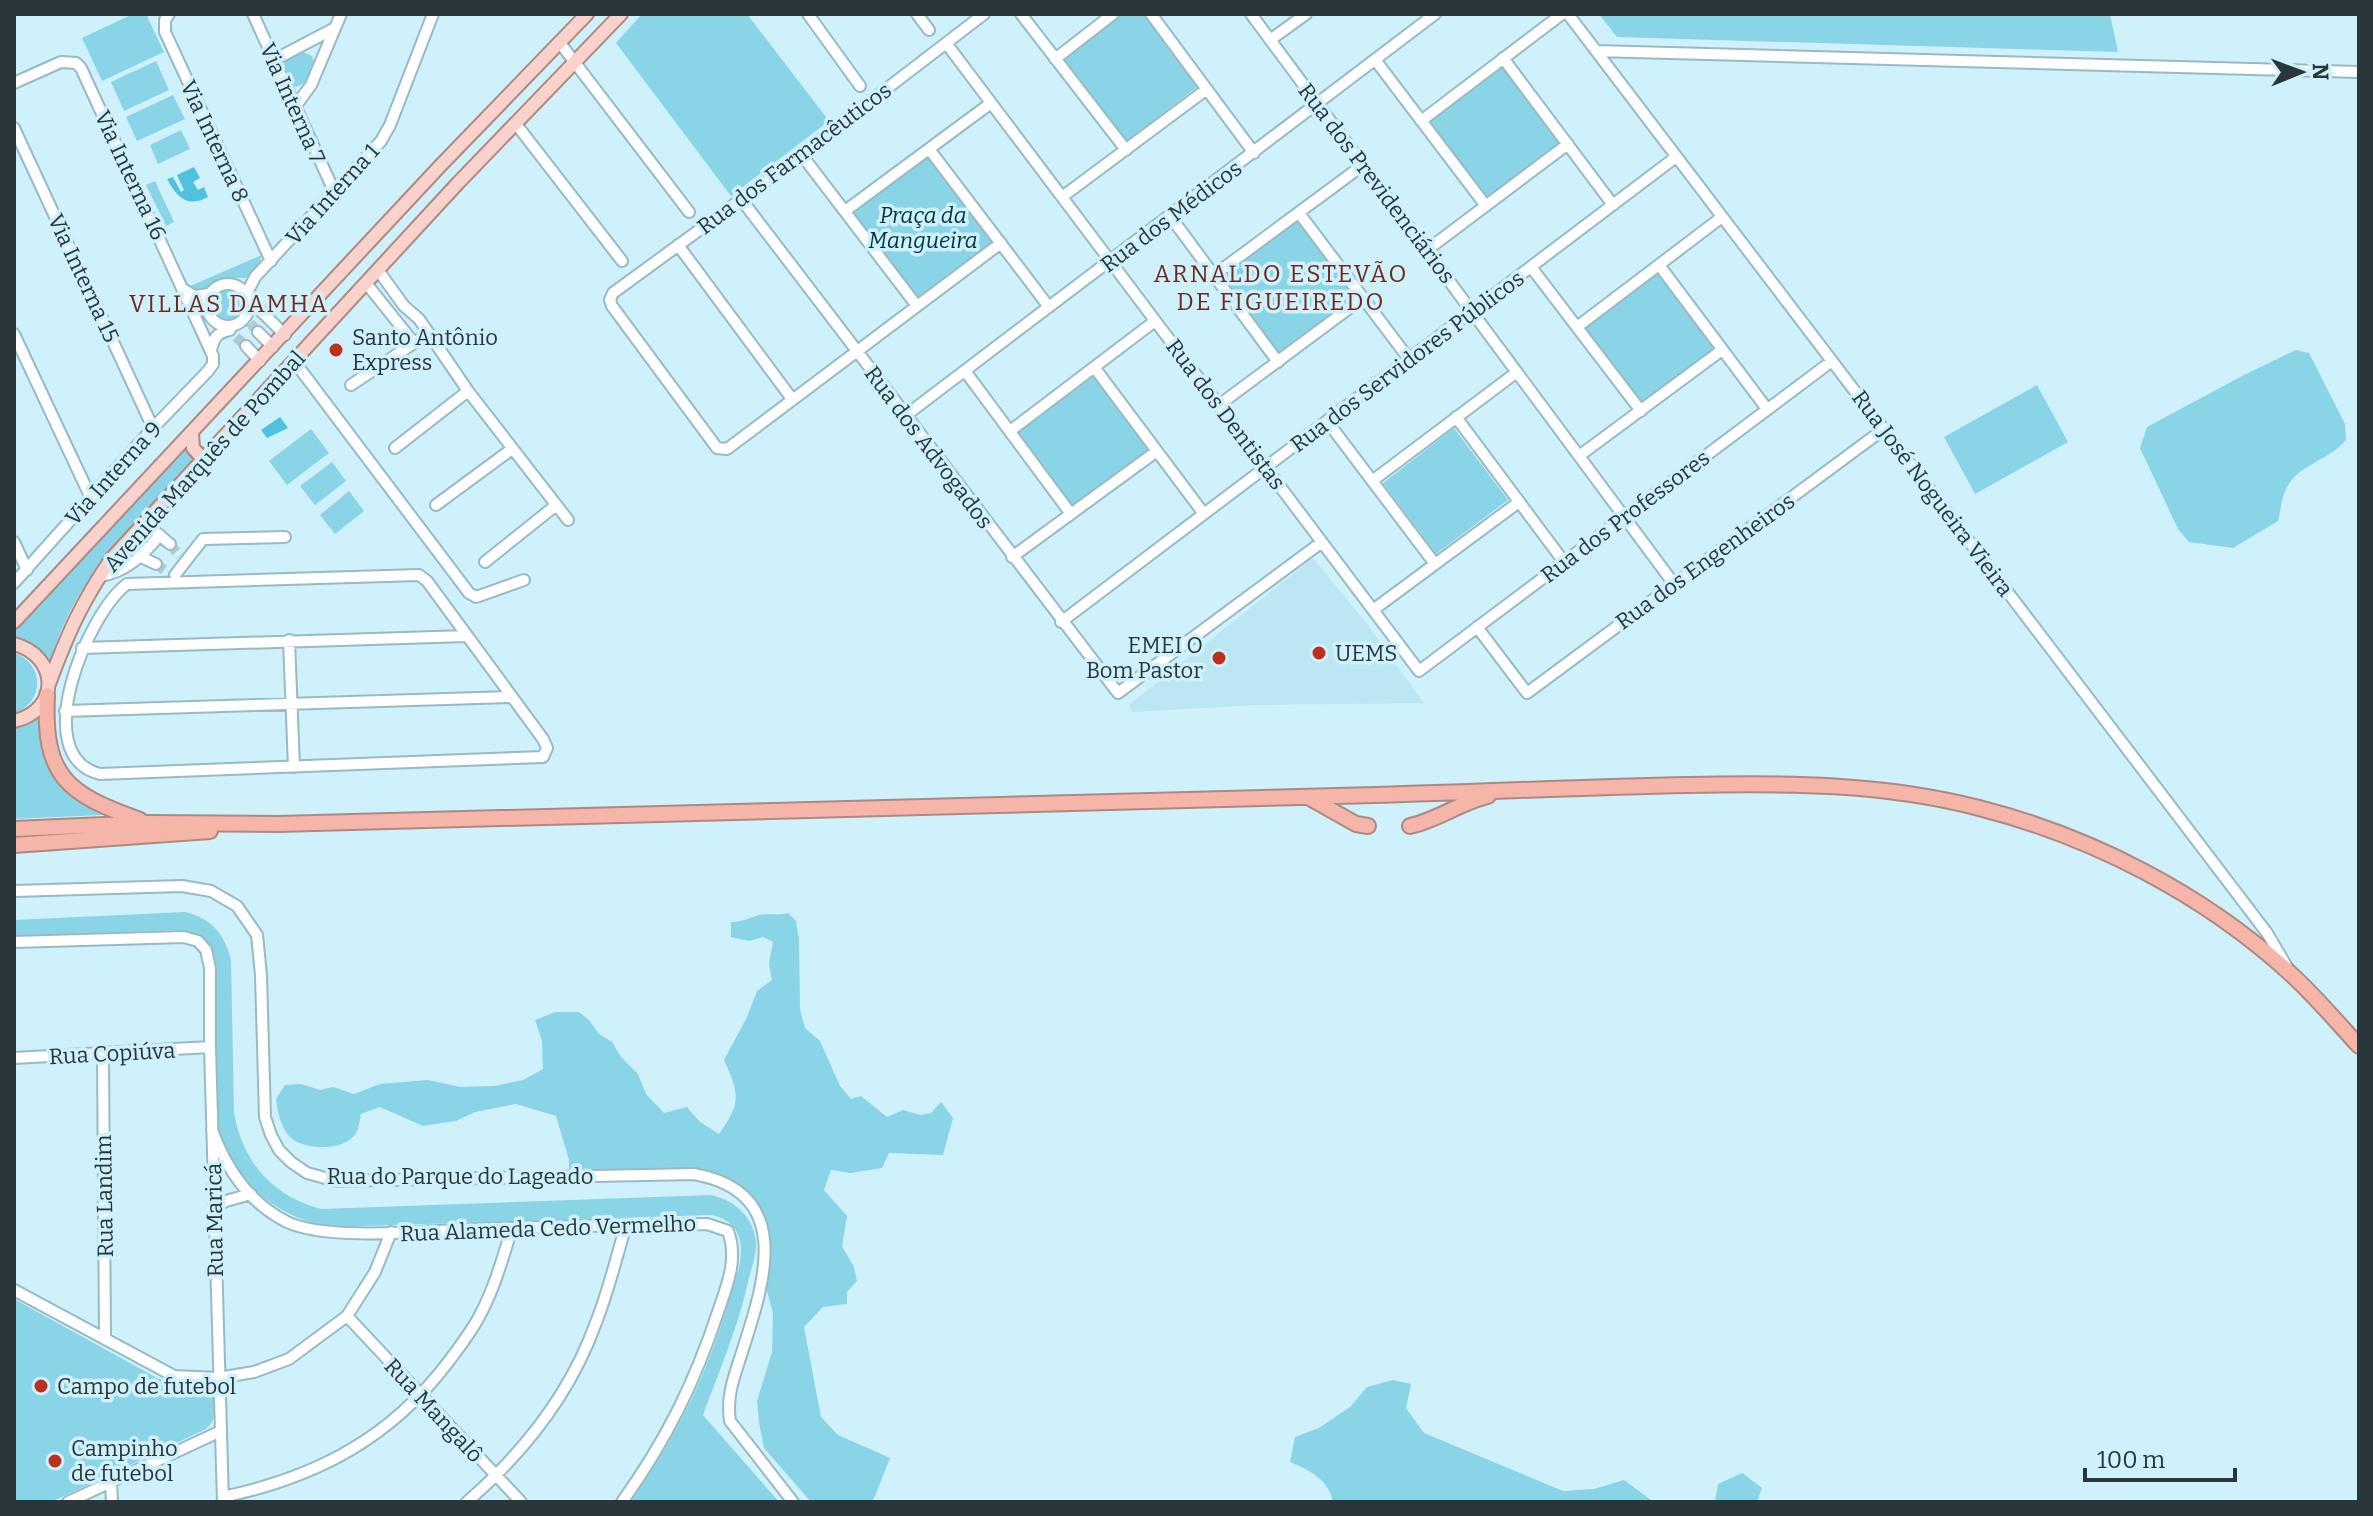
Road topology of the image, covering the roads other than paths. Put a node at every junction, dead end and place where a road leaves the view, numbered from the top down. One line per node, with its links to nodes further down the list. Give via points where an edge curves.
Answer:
1 (253, 14): 28 (street, Via Interna 7)
2 (341, 14): 18 (street)
3 (433, 14): 50 (street, Via Interna 1, via 390,125)
4 (587, 14): 21 (main road, Avenida Marquês de Pombal)
5 (621, 14): 29 (main road, Avenida Marquês de Pombal)
6 (808, 14): 33 (street)
7 (917, 14): 19 (street)
8 (984, 14): 22 (street, Rua dos Farmacêuticos)
9 (1021, 14): 27 (street)
10 (1113, 14): 27 (street)
11 (1151, 14): 34 (street)
12 (1251, 14): 20 (street, Rua dos Previdenciários)
13 (1306, 14): 20 (street)
14 (1435, 14): 30 (street, Rua dos Médicos)
15 (1562, 14): 26 (street)
16 (1568, 14): 24 (street, Rua José Nogueira Vieira)
17 (167, 17): 65 (street, Via Interna 8, via 165,32)
18 (335, 28): 23 (street); 25 (street)
19 (929, 30)
20 (1270, 40): 36 (street, Rua dos Previdenciários)
21 (560, 43): 29 (street); 47 (main road, Avenida Marquês de Pombal)
22 (946, 43): 35 (street, Rua dos Dentistas); 45 (street, Rua dos Farmacêuticos)
23 (295, 49): 25 (street, via 311,48); 28 (street)
24 (1596, 51): 31 (street); 46 (street, Rua José Nogueira Vieira)
25 (324, 56): 37 (street)
26 (1503, 58): 38 (street); 41 (street)
27 (1055, 59): 43 (street)
28 (274, 60): 37 (street, Via Interna 7)
29 (575, 61): 39 (main road, Avenida Marquês de Pombal); 56 (street)
30 (1376, 61): 36 (street, Rua dos Médicos); 38 (street)
31 (2359, 72)
32 (14, 83): 75 (street, Via Interna 16, via 61,62 76,63)
33 (860, 86)
34 (1207, 89): 43 (street); 44 (street)
35 (991, 103): 42 (street); 51 (street, Rua dos Dentistas)
36 (1318, 105): 44 (street, Rua dos Médicos); 48 (street, Rua dos Previdenciários)
37 (295, 107): 50 (street, Via Interna 7)
38 (1421, 121): 54 (street)
39 (516, 124): 49 (main road, Avenida Marquês de Pombal); 66 (street)
40 (14, 128): 115 (street, Via Interna 15)
41 (1568, 144): 53 (street); 54 (street)
42 (929, 149): 55 (street); 61 (street)
43 (1126, 150): 51 (street)
44 (1254, 153): 58 (street, Rua dos Médicos)
45 (801, 154): 52 (street, Rua dos Farmacêuticos); 55 (street)
46 (1676, 157): 53 (street, Rua dos Servidores Públicos); 59 (street, Rua José Nogueira Vieira)
47 (441, 165): 49 (main road); 60 (main road, Avenida Marquês de Pombal)
48 (1363, 165): 57 (street); 64 (street, Rua dos Previdenciários)
49 (458, 183): 63 (main road, Avenida Marquês de Pombal)
50 (334, 191): 65 (street, Via Interna 1)
51 (1062, 197): 67 (street, Rua dos Dentistas)
52 (741, 199): 62 (street, Rua dos Farmacêuticos); 96 (street, Rua dos Advogados)
53 (1613, 205): 69 (street, Rua dos Servidores Públicos)
54 (1486, 206): 64 (street)
55 (845, 211): 79 (street)
56 (689, 212)
57 (1299, 213): 71 (street); 78 (street)
58 (1170, 216): 67 (street, Rua dos Médicos); 71 (street)
59 (1722, 217): 68 (street); 100 (street, Rua José Nogueira Vieira)
60 (384, 227): 63 (main road); 90 (main road, Avenida Marquês de Pombal)
61 (1001, 243): 79 (street); 80 (street)
62 (678, 245): 108 (street); 108 (street, Rua dos Farmacêuticos, via 613,293 612,306 717,448 727,449)
63 (401, 247): 70 (main road, Avenida Marquês de Pombal)
64 (1427, 250): 82 (street, Rua dos Previdenciários)
65 (271, 261): 72 (street, Via Interna 1)
66 (622, 261)
67 (1110, 261): 80 (street, Rua dos Médicos); 83 (street, Rua dos Dentistas)
68 (1659, 265): 84 (street); 95 (street)
69 (1531, 267): 82 (street, Rua dos Servidores Públicos); 84 (street)
70 (378, 270): 73 (main road, Avenida Marquês de Pombal); 88 (street)
71 (1213, 276): 101 (street)
72 (255, 277): 74 (street); 76 (street)
73 (366, 283): 91 (street); 99 (main road, Avenida Marquês de Pombal)
74 (233, 284): 76 (street); 77 (street, via 221,285)
75 (183, 289): 77 (street); 81 (street, Via Interna 16)
76 (247, 297): 85 (street, via 247,320); 90 (street)
77 (208, 298): 81 (street); 85 (street, via 209,314)
78 (1363, 298): 97 (street); 101 (street)
79 (917, 306): 96 (street)
80 (1049, 307): 104 (street, Rua dos Médicos)
81 (192, 309): 86 (street, Via Interna 16)
82 (1472, 311): 97 (street, Rua dos Servidores Públicos); 105 (street, Rua dos Previdenciários)
83 (1155, 321): 103 (street); 109 (street, Rua dos Dentistas)
84 (1577, 327): 111 (street)
85 (227, 328): 86 (street); 94 (street, via 213,338)
86 (201, 331): 94 (street, Via Interna 16)
87 (258, 332): 93 (street)
88 (429, 333): 91 (street); 107 (street)
89 (14, 334): 126 (street)
90 (285, 335): 93 (main road, Avenida Marquês de Pombal)
91 (414, 343): 106 (street)
92 (246, 346): 98 (street)
93 (273, 347): 98 (main road, Avenida Marquês de Pombal)
94 (211, 350): 102 (street, Via Interna 16)
95 (1722, 350): 110 (street); 111 (street)
96 (857, 351): 108 (street); 112 (street, Rua dos Advogados)
97 (1409, 359): 114 (street, Rua dos Servidores Públicos)
98 (260, 361): 118 (main road, Avenida Marquês de Pombal)
99 (294, 361): 123 (main road, Avenida Marquês de Pombal); 150 (street, via 469,593 476,597)
100 (1832, 361): 110 (street, Rua dos Professores); 116 (street, Rua José Nogueira Vieira)
101 (1278, 362): 109 (street)
102 (213, 364): 115 (street, Via Interna 9)
103 (1094, 367): 117 (street); 121 (street)
104 (965, 371): 112 (street, Rua dos Médicos); 117 (street)
105 (1517, 372): 113 (street); 122 (street, Rua dos Previdenciários)
106 (351, 385)
107 (468, 391): 119 (street); 120 (street)
108 (792, 399)
109 (1219, 405): 124 (street, Rua dos Dentistas)
110 (1767, 409): 132 (street, Rua dos Professores)
111 (1641, 411): 122 (street)
112 (905, 416): 142 (street, Rua dos Advogados)
113 (1456, 417): 125 (street); 127 (street)
114 (1327, 421): 124 (street, Rua dos Servidores Públicos); 125 (street)
115 (153, 428): 126 (street, Via Interna 9)
116 (1884, 429): 153 (street, Rua dos Engenheiros); 179 (street, Rua José Nogueira Vieira, via 2267,933)
117 (1010, 431): 130 (street)
118 (192, 433): 123 (main road, via 193,448); 155 (main road, Avenida Marquês de Pombal)
119 (395, 448)
120 (512, 449): 128 (street); 129 (street)
121 (1157, 451): 130 (street); 131 (street)
122 (1579, 456): 132 (street, Rua dos Previdenciários)
123 (203, 459): 134 (main road, Avenida Marquês de Pombal)
124 (1266, 467): 131 (street, Rua dos Servidores Públicos); 138 (street, Rua dos Dentistas)
125 (1372, 481): 146 (street)
126 (91, 498): 147 (street, Via Interna 9)
127 (1519, 502): 144 (street); 146 (street)
128 (436, 505)
129 (555, 506): 133 (street); 143 (street)
130 (1071, 514): 142 (street)
131 (1204, 514): 156 (street, Rua dos Servidores Públicos)
132 (1624, 517): 144 (street, Rua dos Professores); 153 (street, Rua dos Previdenciários)
133 (568, 520)
134 (145, 523): 135 (street); 149 (main road, Avenida Marquês de Pombal)
135 (160, 535): 139 (street); 141 (street)
136 (285, 537): 148 (street, via 203,539)
137 (14, 542): 147 (street)
138 (1322, 542): 154 (street, Rua dos Dentistas); 156 (street, Rua dos Advogados, via 1118,693)
139 (170, 544)
140 (180, 556): 148 (street)
141 (141, 557): 145 (street); 149 (street)
142 (1012, 557): 156 (street, Rua dos Advogados)
143 (485, 562)
144 (1564, 562): 157 (street, Rua dos Professores)
145 (156, 564)
146 (1435, 564): 154 (street)
147 (27, 570): 152 (street, Via Interna 9)
148 (171, 573): 151 (street)
149 (100, 576): 163 (main road, Avenida Marquês de Pombal, via 71,624)
150 (524, 580)
151 (186, 582): 158 (street, via 419,575); 161 (street, via 127,584 117,591)
152 (14, 583)
153 (1674, 584): 157 (street, Rua dos Engenheiros, via 1527,693)
154 (1373, 610): 162 (street, Rua dos Dentistas)
155 (14, 622)
156 (1061, 622)
157 (1477, 627): 162 (street, Rua dos Professores)
158 (467, 636): 159 (street); 164 (street)
159 (289, 640): 161 (street); 165 (street)
160 (14, 644): 163 (main road, via 33,651 45,666)
161 (82, 648): 166 (street)
162 (1419, 671)
163 (48, 689): 167 (main road, via 40,707); 171 (highway, via 47,742 63,776 83,797)
164 (510, 697): 165 (street); 168 (street, via 543,739 543,757)
165 (291, 704): 166 (street); 168 (street)
166 (65, 711): 168 (street, via 69,743 79,762 100,774)
167 (14, 721)
168 (294, 767)
169 (1524, 788): 170 (highway); 174 (highway, via 1474,799); 179 (highway, via 1835,785 1978,807 2063,834 2142,871 2223,921)
170 (1308, 797): 172 (highway); 173 (highway)
171 (148, 823): 172 (highway); 175 (highway)
172 (278, 824): 176 (highway)
173 (1368, 826)
174 (1410, 826)
175 (14, 829)
176 (14, 847)
177 (14, 891): 204 (street, Rua do Parque do Lageado, via 182,886 211,891 237,906 257,935 265,1117 279,1150 307,1173 336,1181 694,1174 739,1190 755,1207 765,1231 766,1252 731,1384 730,1421)
178 (14, 942): 181 (street, Rua Maricá, via 184,937 198,941 210,968)
179 (2292, 975): 180 (highway)
180 (2359, 1046)
181 (210, 1047): 182 (street, Rua Copiúva); 184 (street, Rua Maricá)
182 (103, 1053): 183 (street, Rua Copiúva); 192 (street, Rua Landim)
183 (14, 1058)
184 (212, 1130): 185 (street, Rua Alameda Cedo Vermelho, via 221,1155); 186 (street, Rua Maricá)
185 (251, 1194): 186 (street); 189 (street, Rua Alameda Cedo Vermelho, via 286,1221 311,1230)
186 (214, 1208): 193 (street, Rua Maricá)
187 (626, 1225): 188 (street, Rua Alameda Cedo Vermelho); 196 (street, via 595,1328 545,1420); 203 (street, Rua Alameda Cedo Vermelho, via 707,1224 728,1231 733,1245 731,1272 686,1398)
188 (512, 1228): 189 (street, Rua Alameda Cedo Vermelho); 194 (street, via 480,1317)
189 (391, 1232): 191 (street, via 375,1272)
190 (14, 1290): 192 (street)
191 (347, 1316): 193 (street, via 289,1359); 194 (street, Rua Mangalô)
192 (105, 1338): 193 (street, via 174,1376)
193 (218, 1378): 195 (street, Rua Maricá)
194 (422, 1395): 196 (street, Rua Mangalô); 198 (street, via 346,1455)
195 (221, 1431): 197 (street); 198 (street, Rua Maricá)
196 (496, 1477): 201 (street); 202 (street, Rua Mangalô)
197 (111, 1483): 199 (street); 200 (street)
198 (223, 1500)
199 (68, 1502)
200 (112, 1502)
201 (467, 1502)
202 (521, 1502)
203 (622, 1502)
204 (793, 1502)

